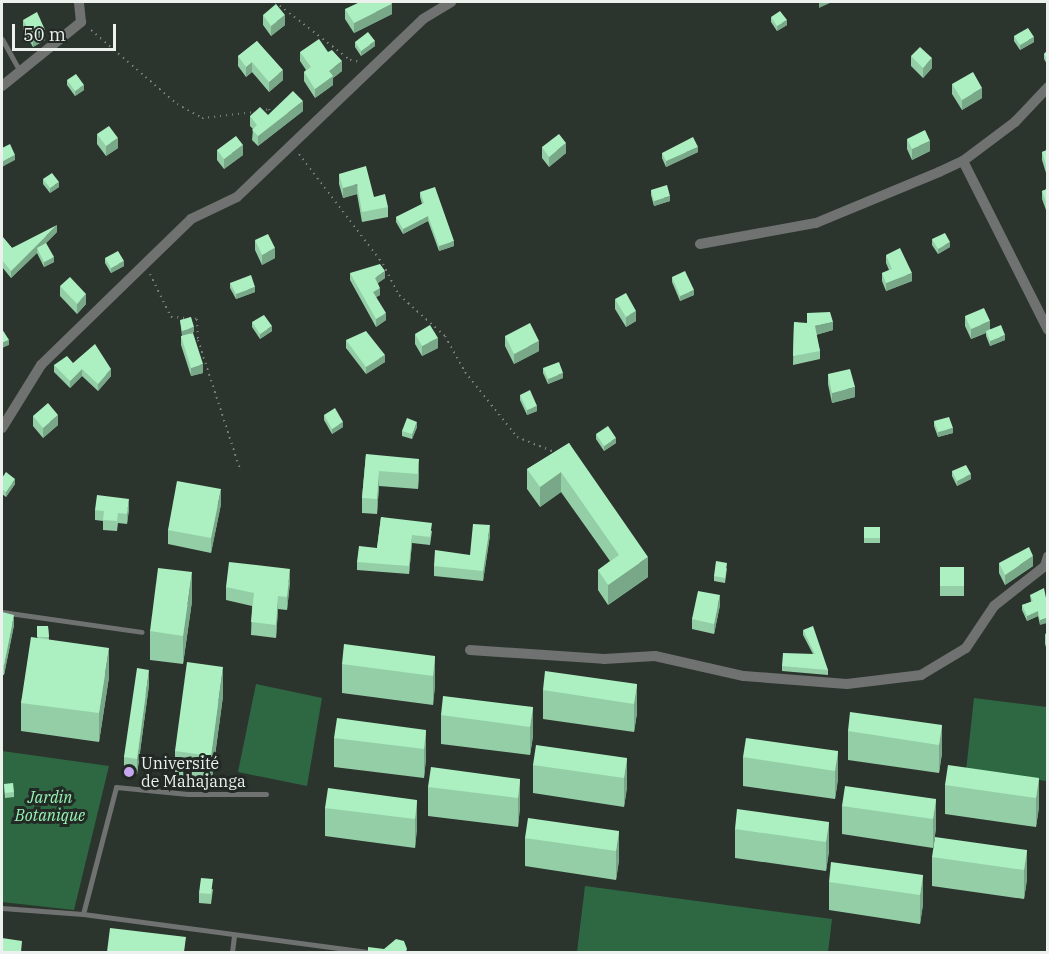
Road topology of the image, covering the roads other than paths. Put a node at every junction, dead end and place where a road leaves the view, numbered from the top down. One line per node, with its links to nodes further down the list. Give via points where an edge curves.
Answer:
1 (79, 2): 4 (street, via 81,22)
2 (451, 2): 10 (street, via 423,19 237,197 191,219 40,365)
3 (2, 39): 4 (lane)
4 (21, 73): 5 (street)
5 (2, 86)
6 (1047, 87): 7 (street, via 1015,122)
7 (963, 160): 8 (street, via 816,223); 9 (street)
8 (700, 243)
9 (1047, 330)
10 (2, 428)
11 (1047, 556): 14 (street, via 1045,566 994,606 966,648 921,675 847,684 744,676 655,656 603,659)
12 (2, 612): 13 (lane)
13 (142, 632)
14 (470, 650)
15 (266, 794): 17 (lane, via 188,794 116,787)
16 (2, 908): 17 (lane)
17 (83, 914): 18 (lane)
18 (234, 936): 19 (lane); 20 (lane)
19 (232, 952)
20 (369, 952)

